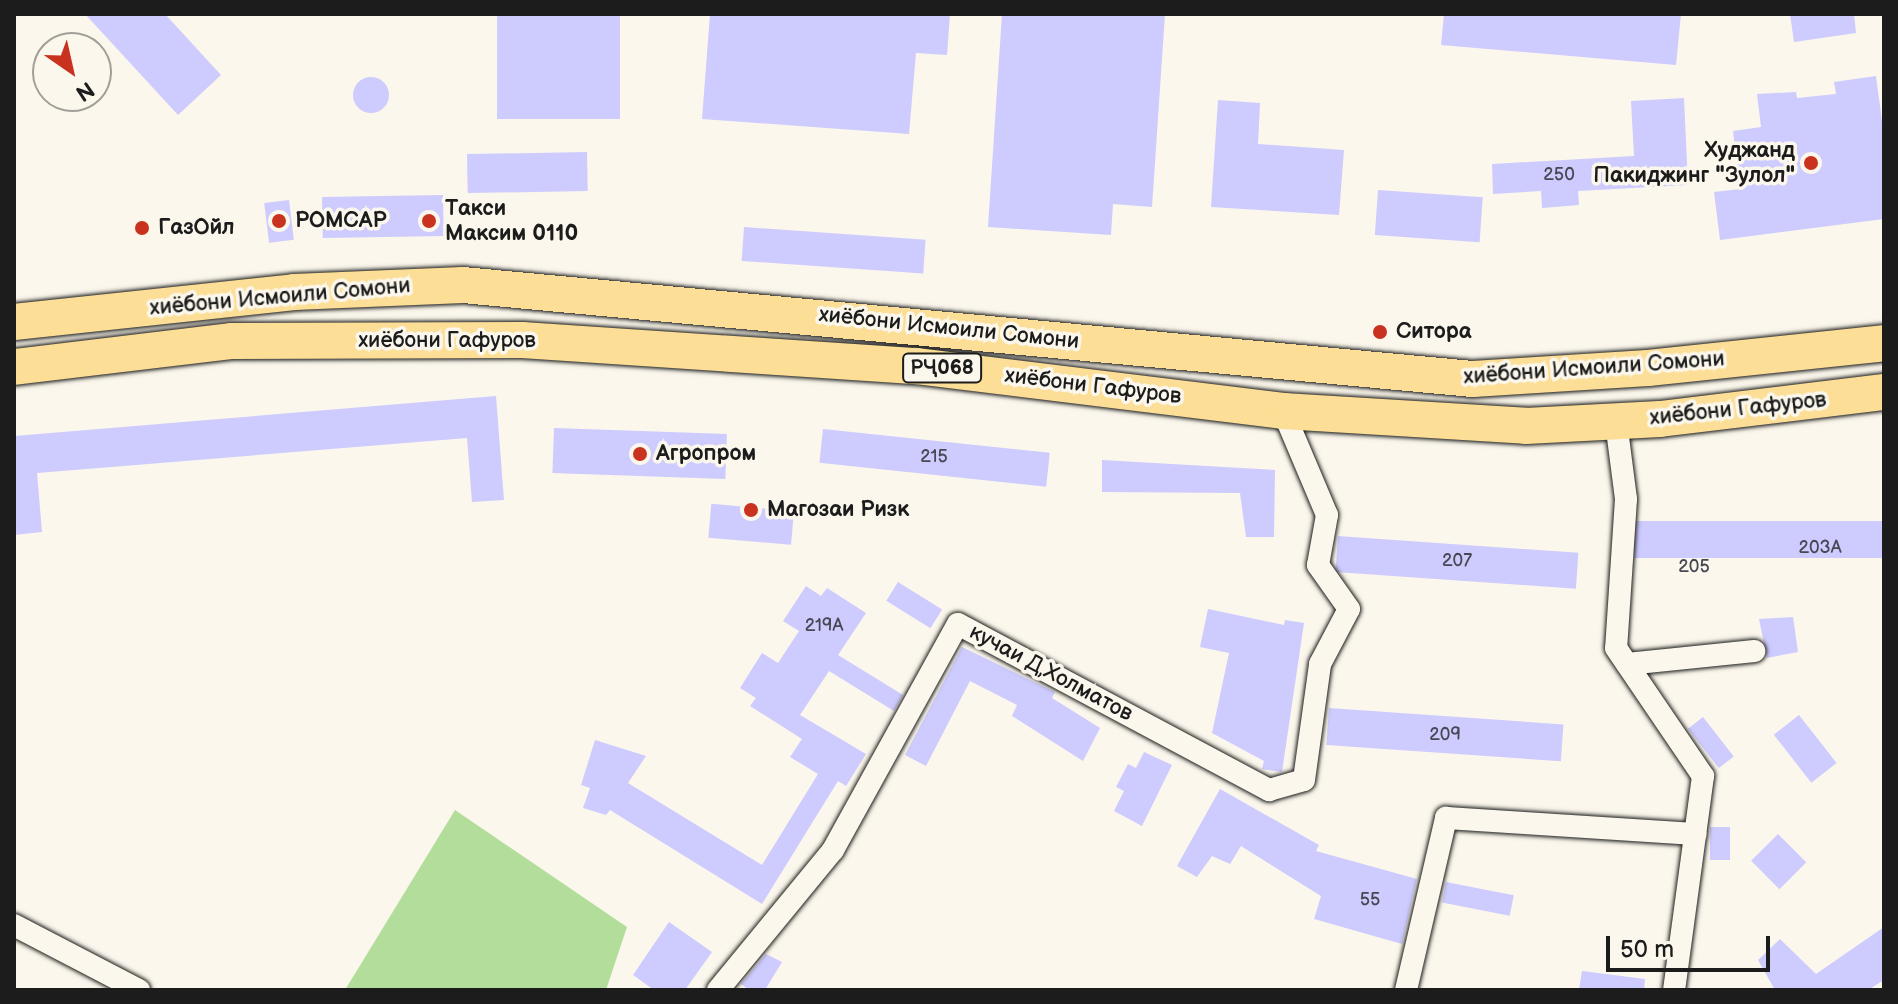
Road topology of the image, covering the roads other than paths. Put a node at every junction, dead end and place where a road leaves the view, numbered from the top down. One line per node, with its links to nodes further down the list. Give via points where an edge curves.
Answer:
1 (18, 322): 2 (highway, хиёбони Исмоили Сомони / РҶ068, via 294,292 463,285); 4 (highway)
2 (922, 324): 3 (highway, хиёбони Исмоили Сомони / РҶ068, via 1473,379 1648,368); 5 (highway)
3 (1874, 344): 6 (highway)
4 (22, 366): 5 (highway, хиёбони Гафуров / РҶ068, via 232,341 424,338)
5 (917, 366): 7 (highway, хиёбони Гафуров / РҶ068)
6 (1876, 393): 8 (highway, хиёбони Гафуров / РҶ068)
7 (1283, 411): 8 (highway, хиёбони Гафуров / РҶ068, via 1526,426); 14 (street, кучаи Д,Холматов, via 1327,515 1318,565 1349,609 1320,664 1304,780 1269,790 958,624 833,850)
8 (1616, 422): 10 (street, via 1626,499)
9 (1754, 651): 10 (street)
10 (1621, 656): 11 (street, via 1703,776)
11 (1695, 834): 15 (street, via 1446,818); 16 (street)
12 (14, 925): 13 (street)
13 (139, 990)
14 (718, 990)
15 (1406, 990)
16 (1674, 990)

